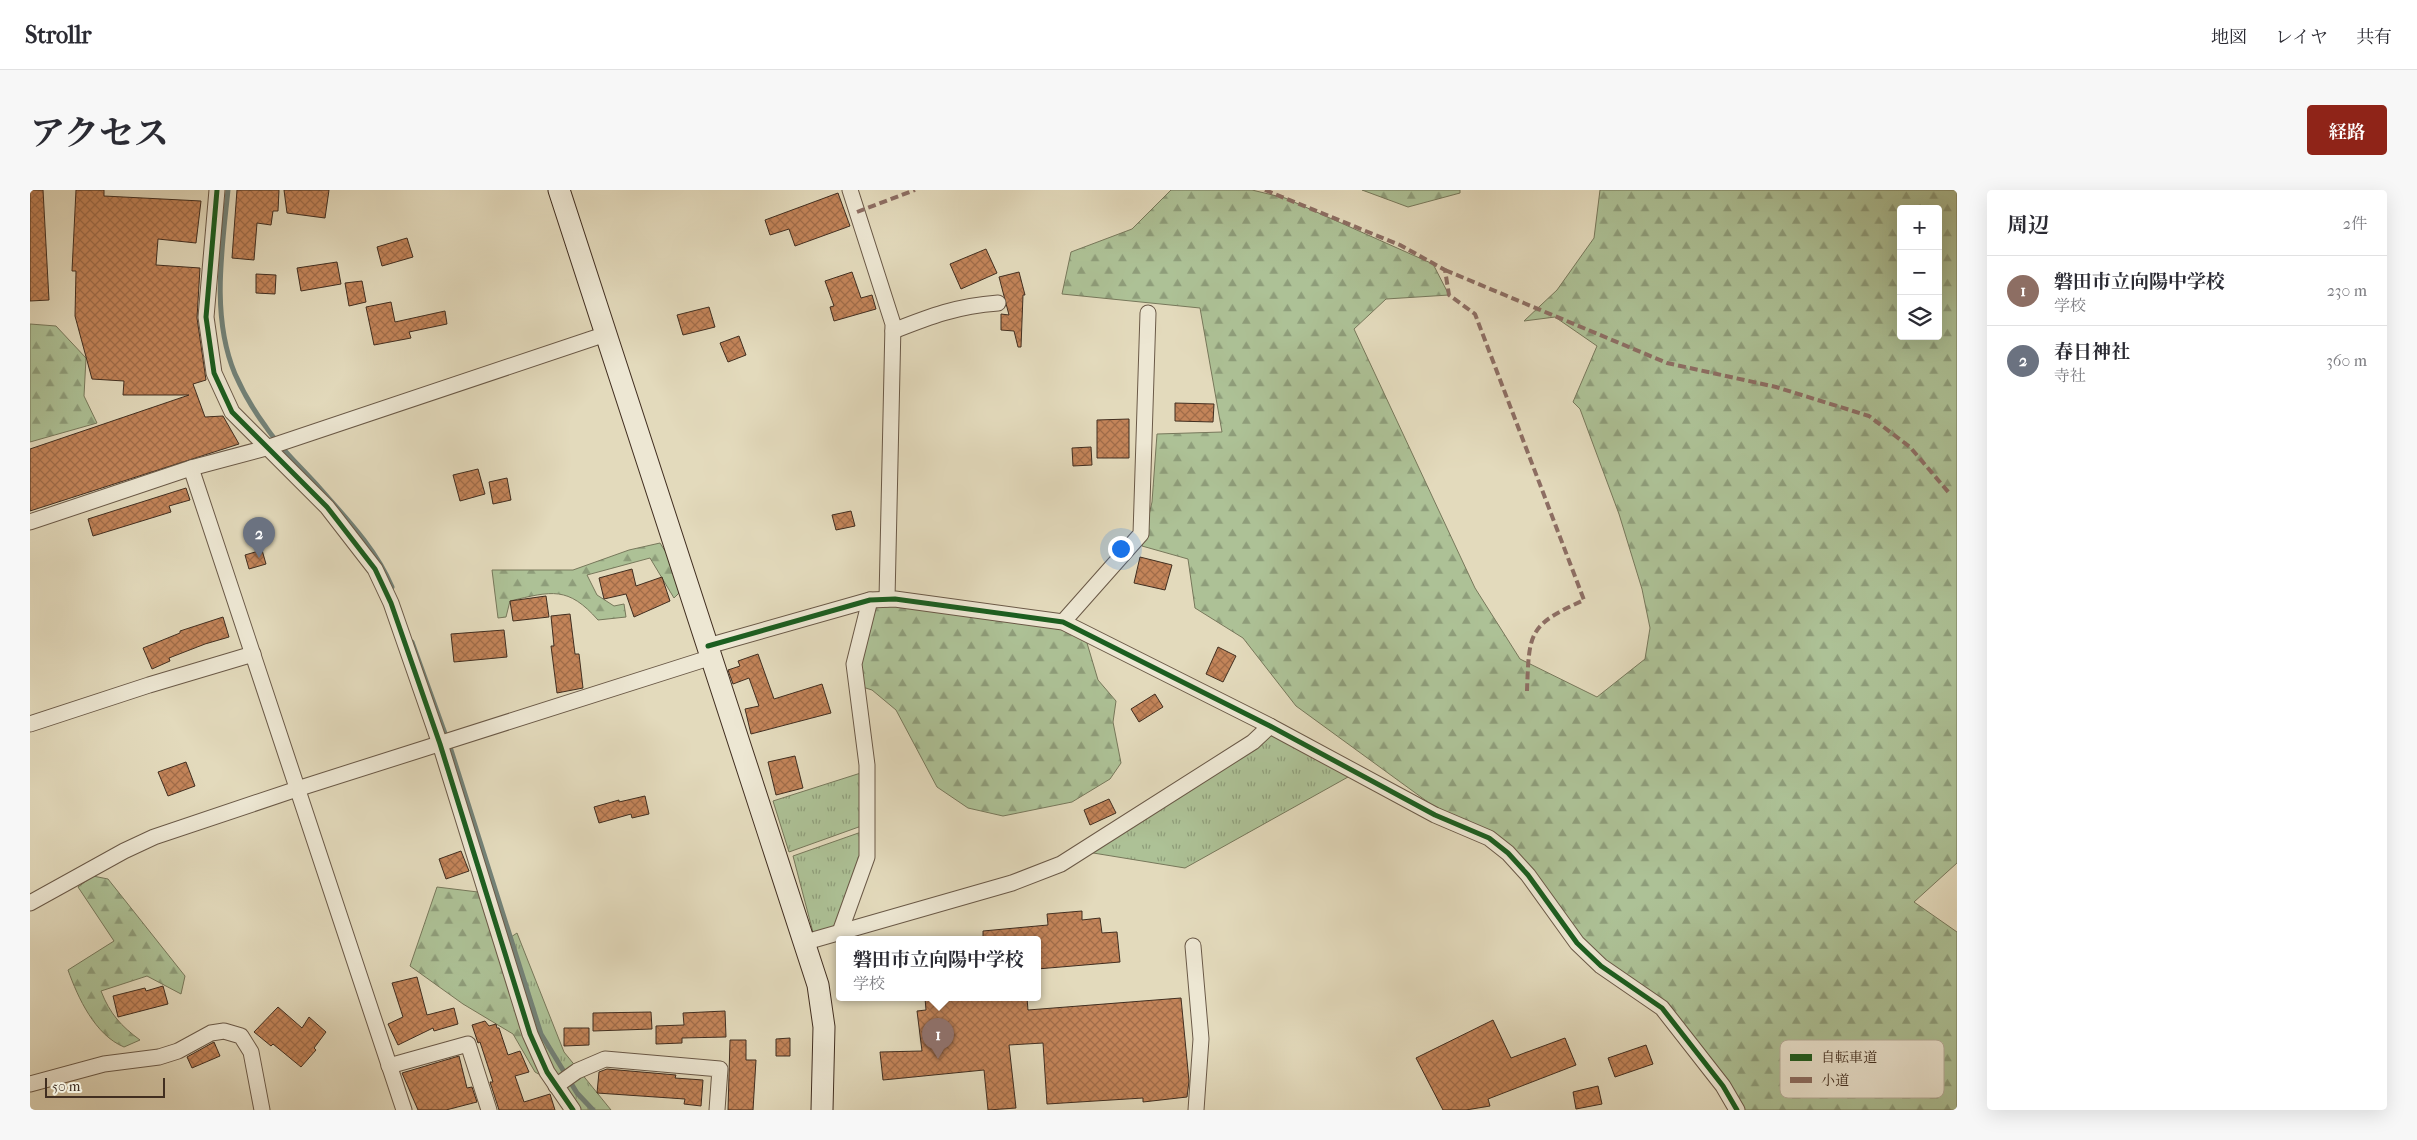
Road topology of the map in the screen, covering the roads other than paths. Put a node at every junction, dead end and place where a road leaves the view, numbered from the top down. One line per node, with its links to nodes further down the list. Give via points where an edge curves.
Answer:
1 (217, 190): 8 (street, via 206,316 214,373 232,412)
2 (559, 190): 7 (street)
3 (850, 190): 6 (street)
4 (998, 303): 6 (street, via 941,312)
5 (1148, 313): 13 (street, via 1141,534)
6 (893, 331): 11 (street)
7 (606, 334): 8 (street); 14 (street)
8 (266, 448): 9 (street); 18 (street, via 327,507 376,568)
9 (191, 468): 10 (street); 15 (street)
10 (30, 522)
11 (887, 599): 12 (street); 13 (street)
12 (870, 600): 14 (street); 21 (street, via 854,664 867,765 867,857)
13 (1062, 622): 17 (street)
14 (710, 652): 18 (street); 22 (street)
15 (252, 654): 16 (street); 19 (street)
16 (30, 724)
17 (1270, 726): 21 (street, via 1253,742 1060,864 1012,883); 34 (street, via 1435,816 1490,838 1528,875 1577,943 1601,966 1662,1008 1723,1086)
18 (440, 744): 19 (street); 26 (street, via 530,1034)
19 (297, 789): 20 (street, via 154,837); 24 (street)
20 (30, 903)
21 (840, 932): 22 (street)
22 (806, 942): 32 (street, via 818,985 824,1027)
23 (1193, 946): 33 (street, via 1200,1039)
24 (389, 1066): 28 (street); 29 (street, via 468,1044)
25 (30, 1084): 27 (street, via 104,1064 178,1052 211,1033 224,1031 242,1036 250,1052)
26 (556, 1086): 30 (street); 31 (street, via 577,1071 605,1059 720,1069)
27 (262, 1110)
28 (404, 1110)
29 (489, 1110)
30 (573, 1110)
31 (717, 1110)
32 (822, 1110)
33 (1196, 1110)
34 (1737, 1110)

